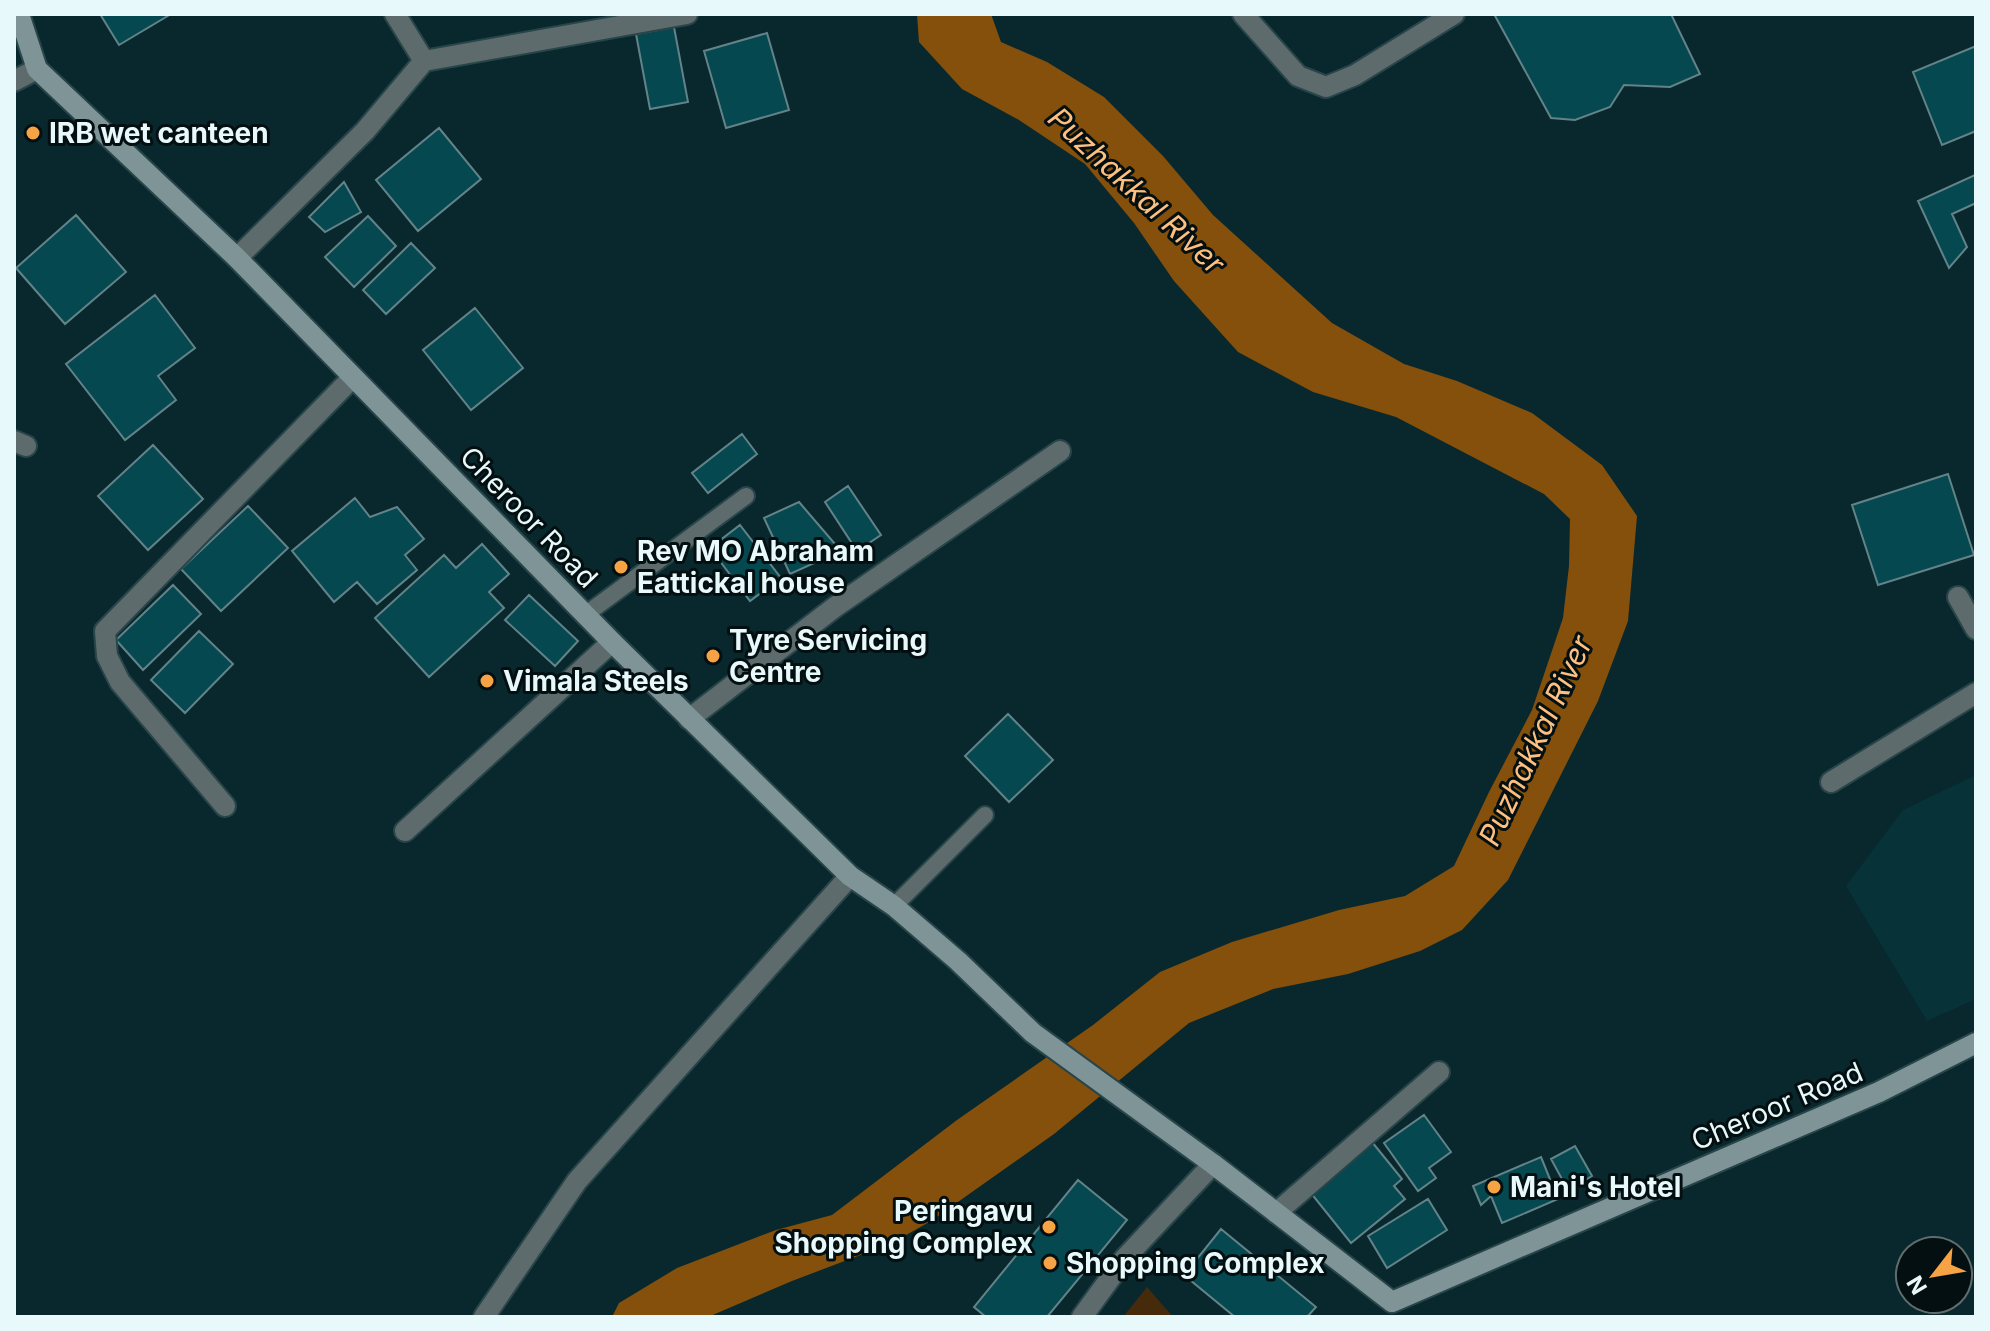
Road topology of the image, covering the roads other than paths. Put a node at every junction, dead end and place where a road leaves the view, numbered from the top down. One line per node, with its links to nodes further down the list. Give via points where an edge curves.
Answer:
1 (19, 14): 8 (main road, Cheroor Road)
2 (395, 14): 7 (street)
3 (687, 14): 6 (street)
4 (1243, 14): 5 (street, via 1298,76 1326,87)
5 (1454, 14)
6 (622, 20): 7 (street)
7 (424, 61): 10 (street, via 365,131)
8 (37, 69): 9 (street); 10 (main road, Cheroor Road)
9 (14, 81)
10 (237, 258): 11 (main road, Cheroor Road)
11 (353, 377): 15 (main road, Cheroor Road); 21 (street, via 105,631 107,656 120,682)
12 (1060, 451): 19 (street, via 835,607)
13 (746, 496): 15 (lane)
14 (1958, 597): 16 (street)
15 (585, 615): 17 (main road, Cheroor Road)
16 (1976, 629)
17 (612, 642): 19 (main road, Cheroor Road); 23 (street)
18 (1976, 693): 20 (street)
19 (689, 719): 24 (main road, Cheroor Road)
20 (1831, 782)
21 (225, 806)
22 (985, 815): 25 (lane)
23 (405, 831)
24 (850, 876): 25 (main road, Cheroor Road); 31 (street, via 577,1181)
25 (894, 906): 28 (main road, Cheroor Road, via 1033,1033)
26 (1976, 1043): 30 (main road, Cheroor Road, via 1879,1092)
27 (1439, 1072): 29 (street)
28 (1213, 1164): 29 (main road); 32 (street, via 1125,1258)
29 (1276, 1213): 30 (main road)
30 (1392, 1302): 33 (main road)
31 (484, 1317)
32 (1082, 1317)
33 (1407, 1317)

